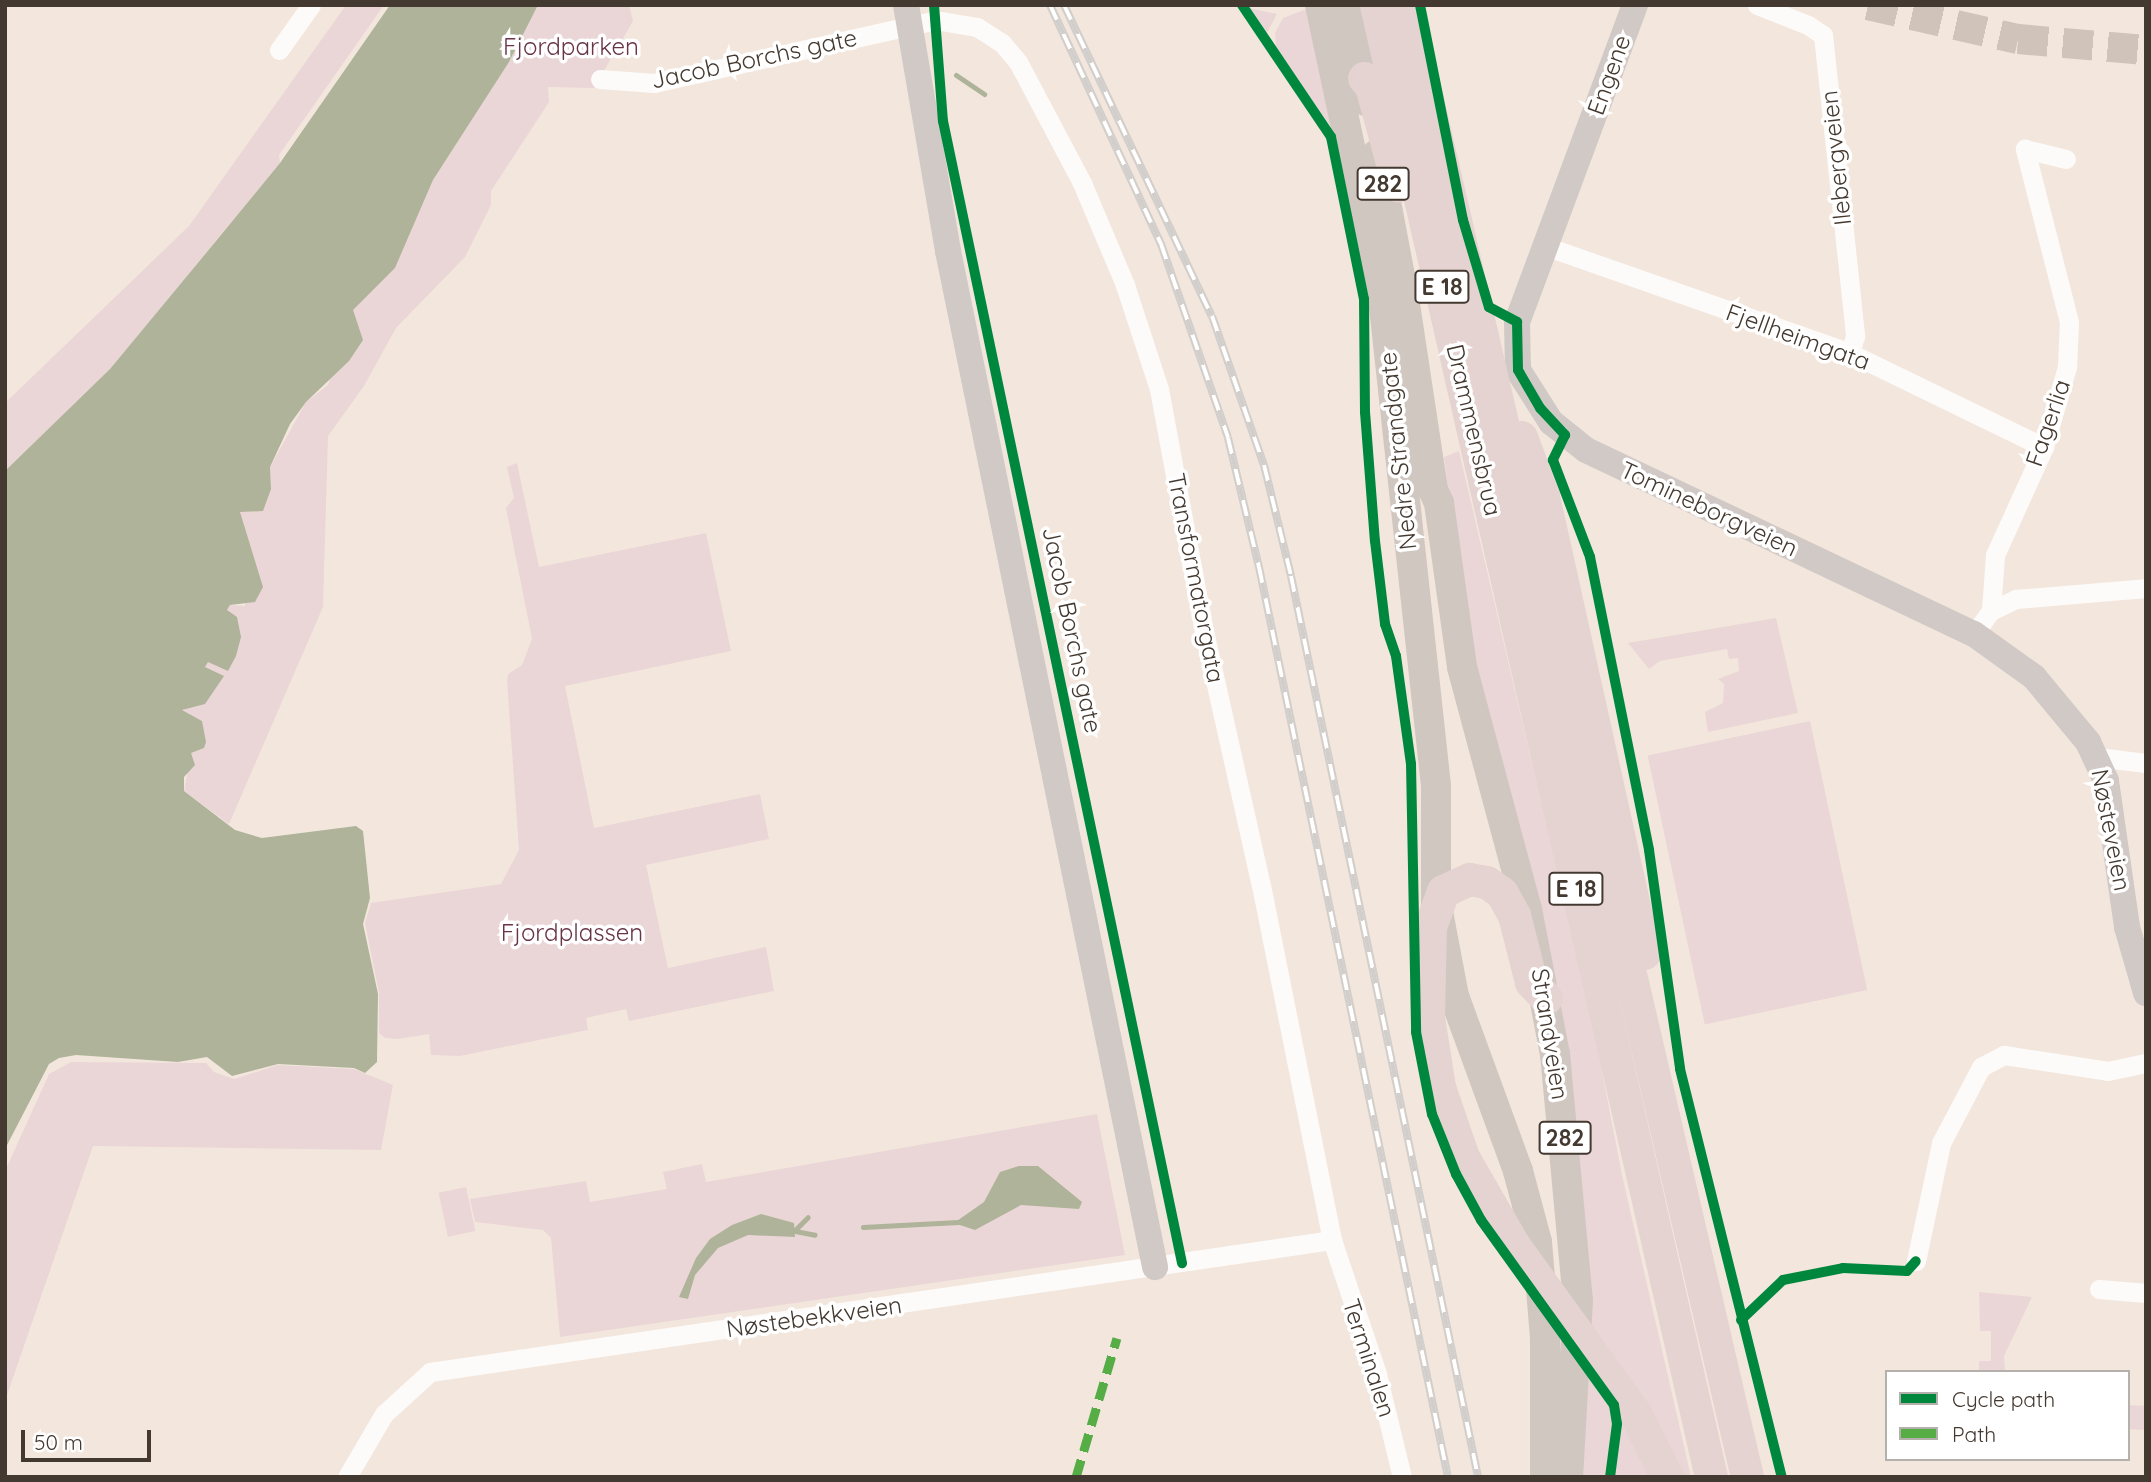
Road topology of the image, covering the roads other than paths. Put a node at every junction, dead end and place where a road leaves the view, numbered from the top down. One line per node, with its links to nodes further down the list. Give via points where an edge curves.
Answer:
1 (311, 5): 9 (street)
2 (1320, 5): 19 (main road, Nedre Strandgate / E 18, via 1378,269)
3 (1346, 5): 10 (main road, Nedre Strandgate / E 18)
4 (1376, 5): 18 (highway, Drammensbrua / E 18)
5 (1405, 5): 18 (highway, Drammensbrua / E 18)
6 (1635, 5): 12 (main road, Engene)
7 (1758, 5): 15 (street, Ilebergveien, via 1808,24 1823,35 1855,336)
8 (900, 11): 11 (street, Jacob Borchs gate, via 853,40 667,81 635,84); 31 (street, Transformatorgata, via 976,27 1002,43 1018,62 1082,183 1125,285 1159,389 1204,631 1261,885); 33 (main road, Jacob Borchs gate)
9 (279, 50)
10 (1364, 78): 17 (main road, Nedre Strandgate / 282, via 1404,291); 30 (highway, E 18, via 1371,86 1401,196 1479,340 1543,496 1634,900 1664,1065)
11 (600, 79)
12 (1583, 145): 14 (main road, Tomineborgveien)
13 (2066, 159): 16 (street, Fagerlia, via 2025,149 2069,321 2067,367)
14 (1545, 246): 15 (street, Fjellheimgata); 22 (main road, Tomineborgveien, via 1517,322 1515,354 1540,408 1565,435 1643,478)
15 (1850, 352): 16 (street, Fjellheimgata)
16 (2044, 447): 21 (street, Fagerlia, via 1995,555)
17 (1433, 489): 19 (main road, 282, via 1427,503 1427,554); 25 (main road, Nedre Strandgate / 282, via 1439,503 1462,667)
18 (1519, 566): 30 (highway, E 18); 41 (highway, E 18)
19 (1411, 582): 25 (main road, 282, via 1430,594 1453,715 1477,787); 26 (main road, Nedre Strandgate / E 18, via 1438,808)
20 (2146, 588): 21 (street, via 2016,599)
21 (1991, 611): 22 (street)
22 (1974, 634): 23 (main road, Nøsteveien, via 2034,677 2072,719)
23 (2097, 757): 24 (street); 27 (main road, Nøsteveien, via 2110,802 2134,961)
24 (2146, 763)
25 (1498, 806): 28 (main road, Strandveien / 282)
26 (1436, 901): 28 (highway, E 18, via 1451,886 1469,879 1486,882 1502,893 1514,915 1531,982); 38 (main road, 282, via 1454,996 1518,1171 1537,1242 1545,1338); 40 (highway, E 18, via 1427,990 1433,1064 1462,1157 1513,1244 1608,1371)
27 (2146, 993)
28 (1546, 998): 39 (main road, Strandveien / 282, via 1562,1101 1577,1273 1578,1356)
29 (2146, 1063): 32 (street, via 2109,1071 2004,1055 1981,1067 1941,1143)
30 (1659, 1106): 42 (highway, E 18)
31 (1332, 1240): 33 (street, Nøstebekkveien); 37 (street, Terminalen, via 1377,1374)
32 (1916, 1261)
33 (1155, 1267): 36 (street, Nøstebekkveien, via 430,1372 384,1414)
34 (2099, 1289): 35 (street)
35 (2146, 1293)
36 (346, 1477)
37 (1402, 1477)
38 (1545, 1477)
39 (1568, 1477)
40 (1667, 1477)
41 (1710, 1477)
42 (1747, 1477)

